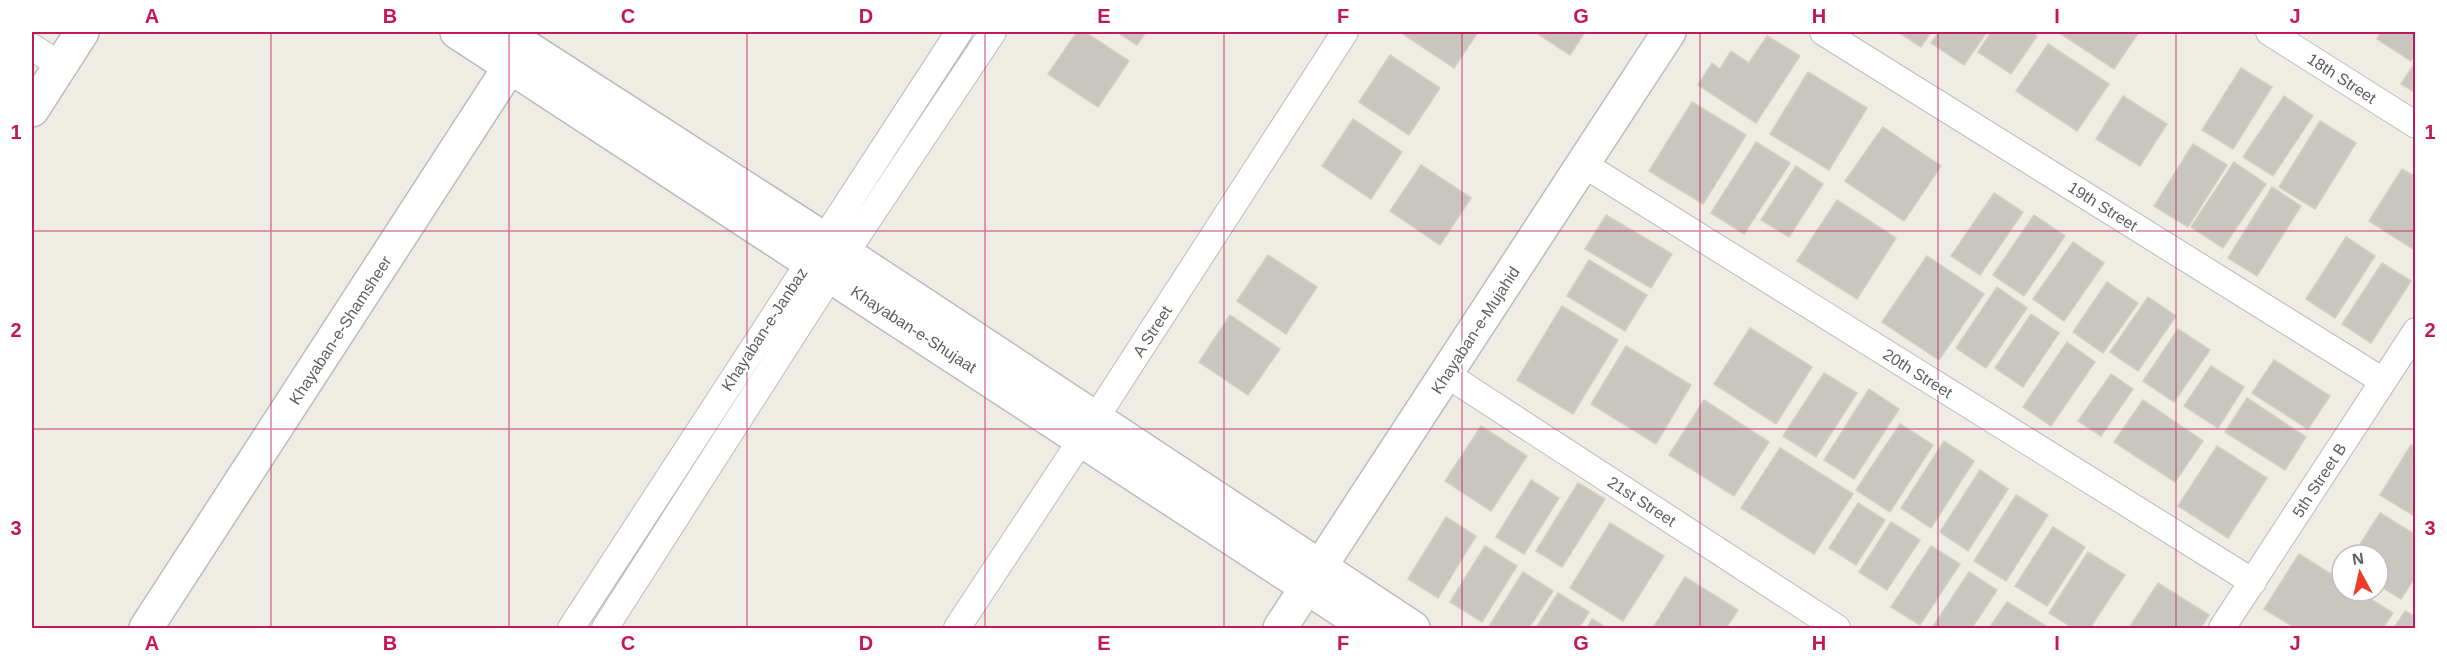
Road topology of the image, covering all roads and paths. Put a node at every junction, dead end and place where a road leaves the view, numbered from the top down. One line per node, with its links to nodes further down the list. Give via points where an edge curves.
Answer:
1 (82, 32): 11 (main road)
2 (457, 32): 9 (main road, Khayaban-e-Shujaat)
3 (959, 32): 15 (street, Khayaban-e-Janbaz)
4 (993, 32): 15 (street, Khayaban-e-Janbaz)
5 (1345, 32): 19 (street, A Street)
6 (1669, 32): 14 (main road, Khayaban-e-Mujahid)
7 (1823, 32): 18 (street, 19th Street)
8 (2269, 32): 13 (street, 18th Street)
9 (518, 43): 15 (main road, Khayaban-e-Shujaat); 22 (main road, Khayaban-e-Shamsheer)
10 (32, 47): 11 (street)
11 (60, 65): 12 (main road)
12 (32, 110)
13 (2415, 125)
14 (1583, 164): 17 (main road, Khayaban-e-Mujahid); 21 (street, 20th Street)
15 (827, 257): 19 (main road, Khayaban-e-Shujaat); 23 (street, Khayaban-e-Janbaz); 24 (street, Khayaban-e-Janbaz)
16 (2415, 331): 18 (street, 5th Street B)
17 (1446, 374): 20 (main road, Khayaban-e-Mujahid); 29 (street, 21st Street)
18 (2383, 381): 21 (street, 5th Street B)
19 (1088, 430): 20 (main road, Khayaban-e-Shujaat); 25 (street, A Street)
20 (1313, 578): 26 (main road, Khayaban-e-Mujahid); 27 (main road, Khayaban-e-Shujaat); 28 (main road, Khayaban-e-Shujaat)
21 (2253, 582): 30 (street, 5th Street B)
22 (146, 628)
23 (571, 628)
24 (605, 628)
25 (957, 628)
26 (1280, 628)
27 (1369, 628)
28 (1413, 628)
29 (1837, 628)
30 (2222, 628)

